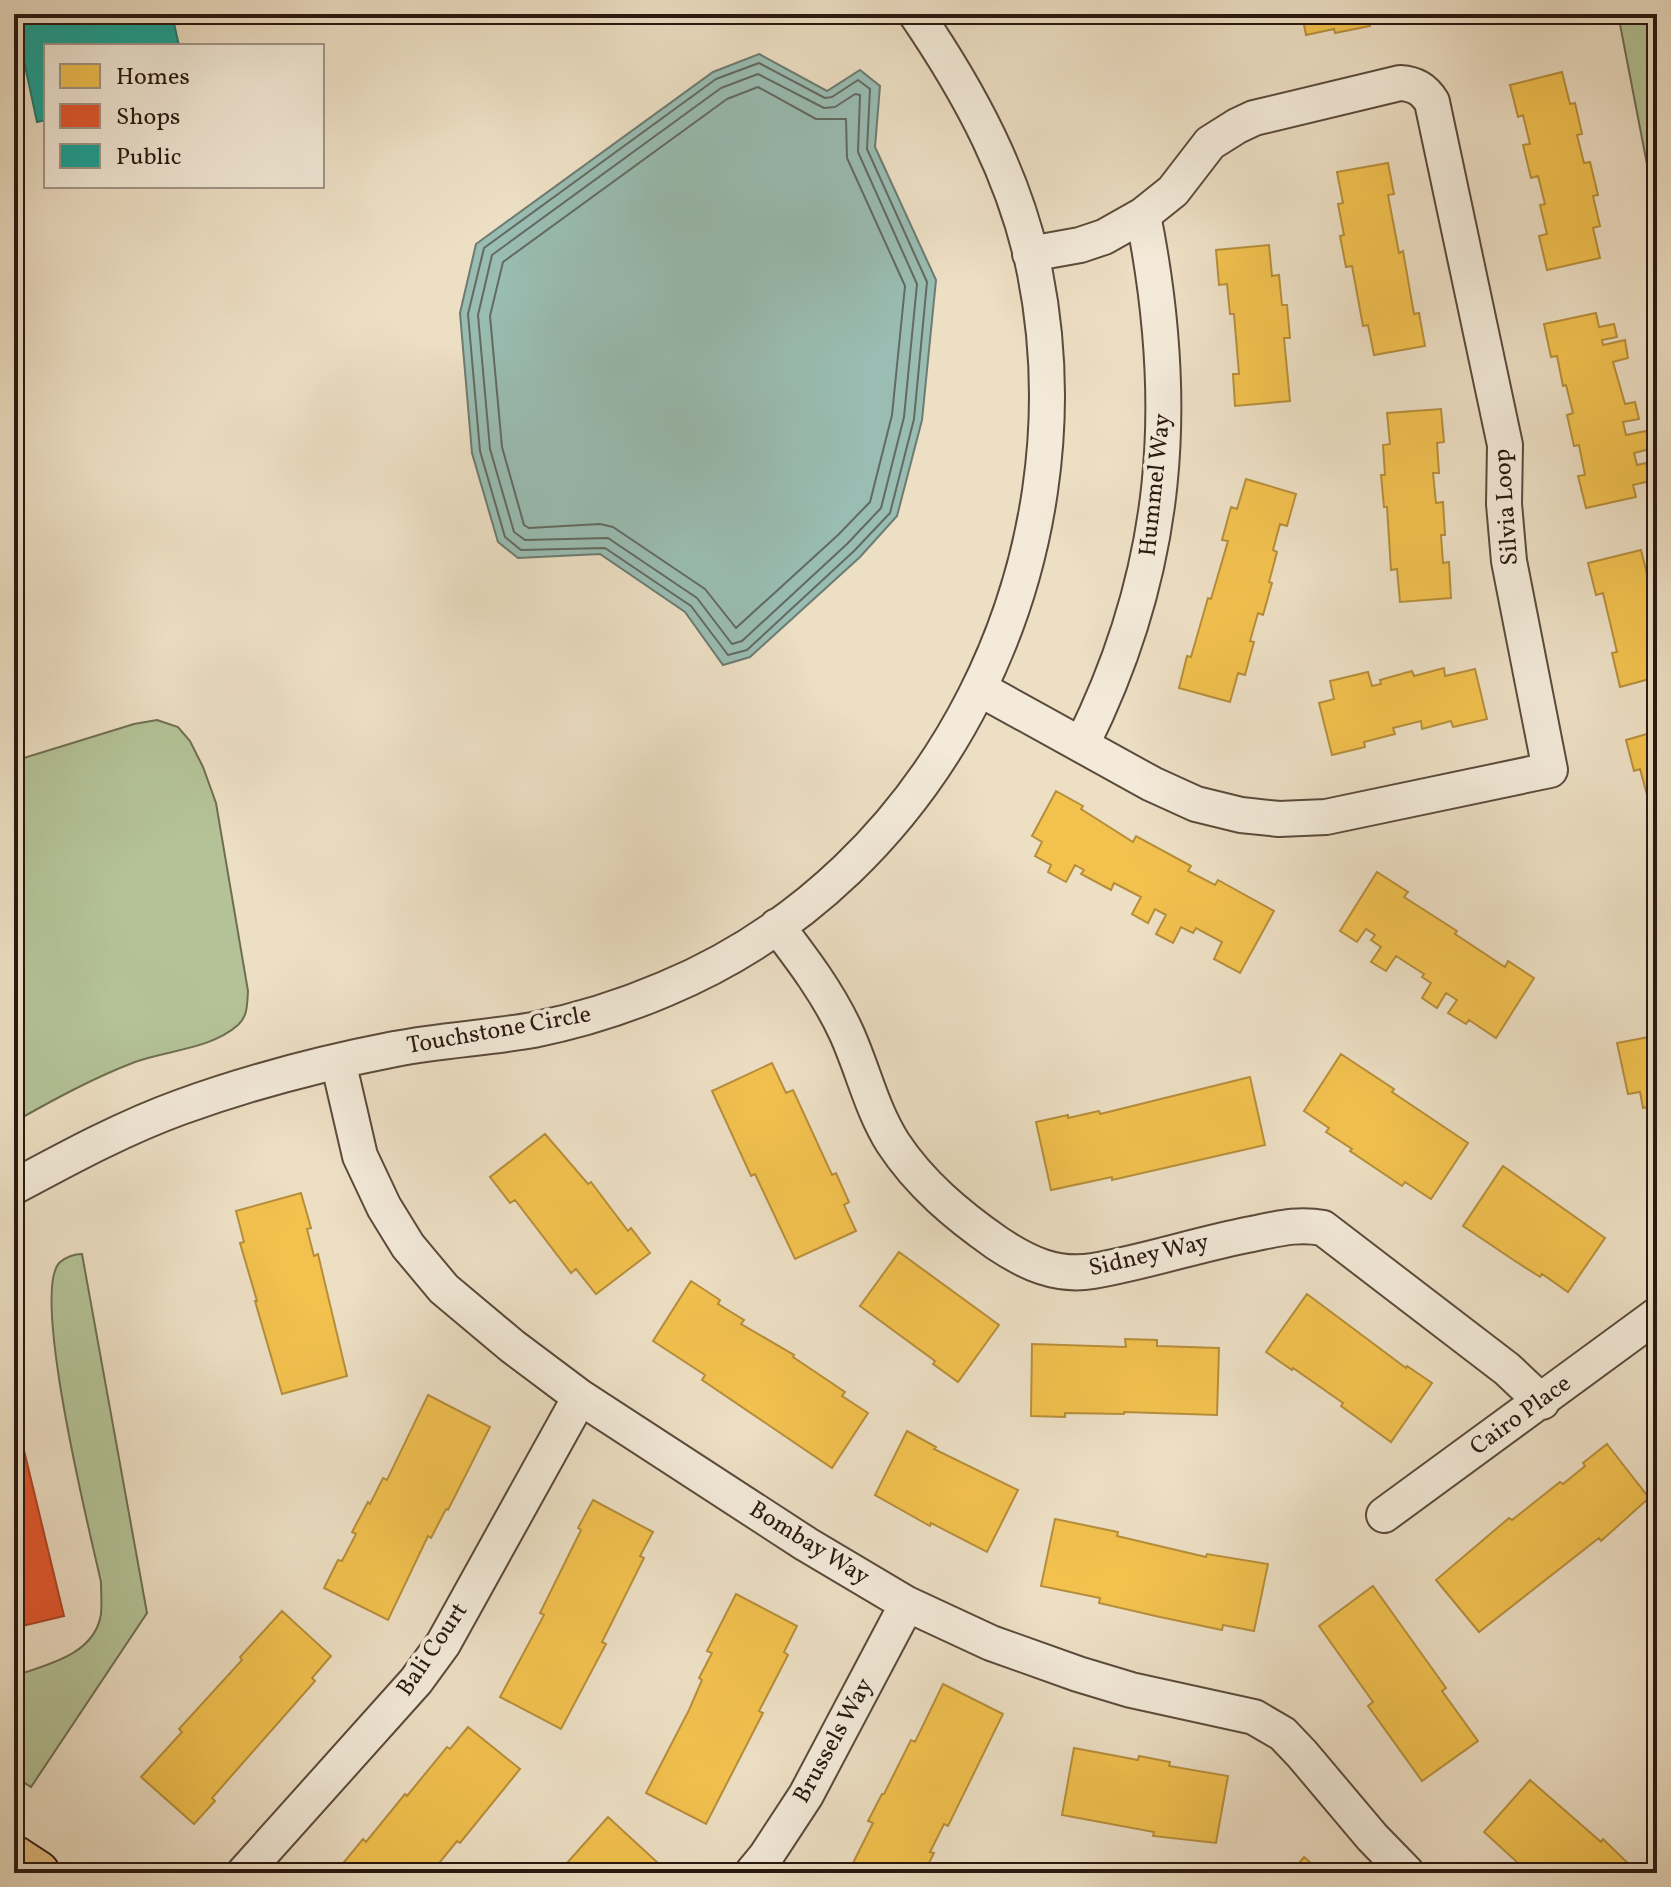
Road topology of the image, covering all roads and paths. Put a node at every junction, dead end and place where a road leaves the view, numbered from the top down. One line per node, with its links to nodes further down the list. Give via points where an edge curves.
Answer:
1 (916, 14): 3 (street, Touchstone Circle, via 980,118 1015,201)
2 (1143, 215): 3 (street, Silvia Loop, via 1092,241); 5 (street, Hummel Way, via 1163,359 1160,488 1136,612); 5 (street, Silvia Loop, via 1173,191 1210,143 1254,118 1400,83 1425,91 1432,102 1505,445 1509,561 1550,770 1326,817 1279,819 1196,804)
3 (1030, 254): 4 (street, Touchstone Circle, via 1045,346 1045,461 1027,561)
4 (980, 689): 5 (street, Silvia Loop); 6 (street, Touchstone Circle, via 906,806 815,897)
5 (1082, 744)
6 (777, 926): 7 (street, Touchstone Circle, via 669,987 602,1013 533,1030); 11 (street, Sidney Way, via 818,980 846,1033 869,1099 894,1143 962,1218 1008,1250 1061,1273 1091,1272 1289,1226 1323,1228 1507,1369)
7 (338, 1061): 8 (street, Touchstone Circle, via 179,1108 92,1145); 10 (street, Bombay Way, via 360,1156 408,1246 444,1289)
8 (14, 1187)
9 (1657, 1315): 11 (street, Cairo Place)
10 (580, 1397): 13 (street, Bombay Way); 16 (street, Bali Court, via 443,1644)
11 (1542, 1402): 12 (street, Cairo Place)
12 (1384, 1515)
13 (907, 1604): 17 (street, Brussels Way, via 806,1795); 18 (street, Bombay Way, via 991,1643 1078,1674 1254,1717 1293,1744)
14 (14, 1858): 15 (main road)
15 (37, 1873)
16 (244, 1873)
17 (752, 1873)
18 (1407, 1873)

